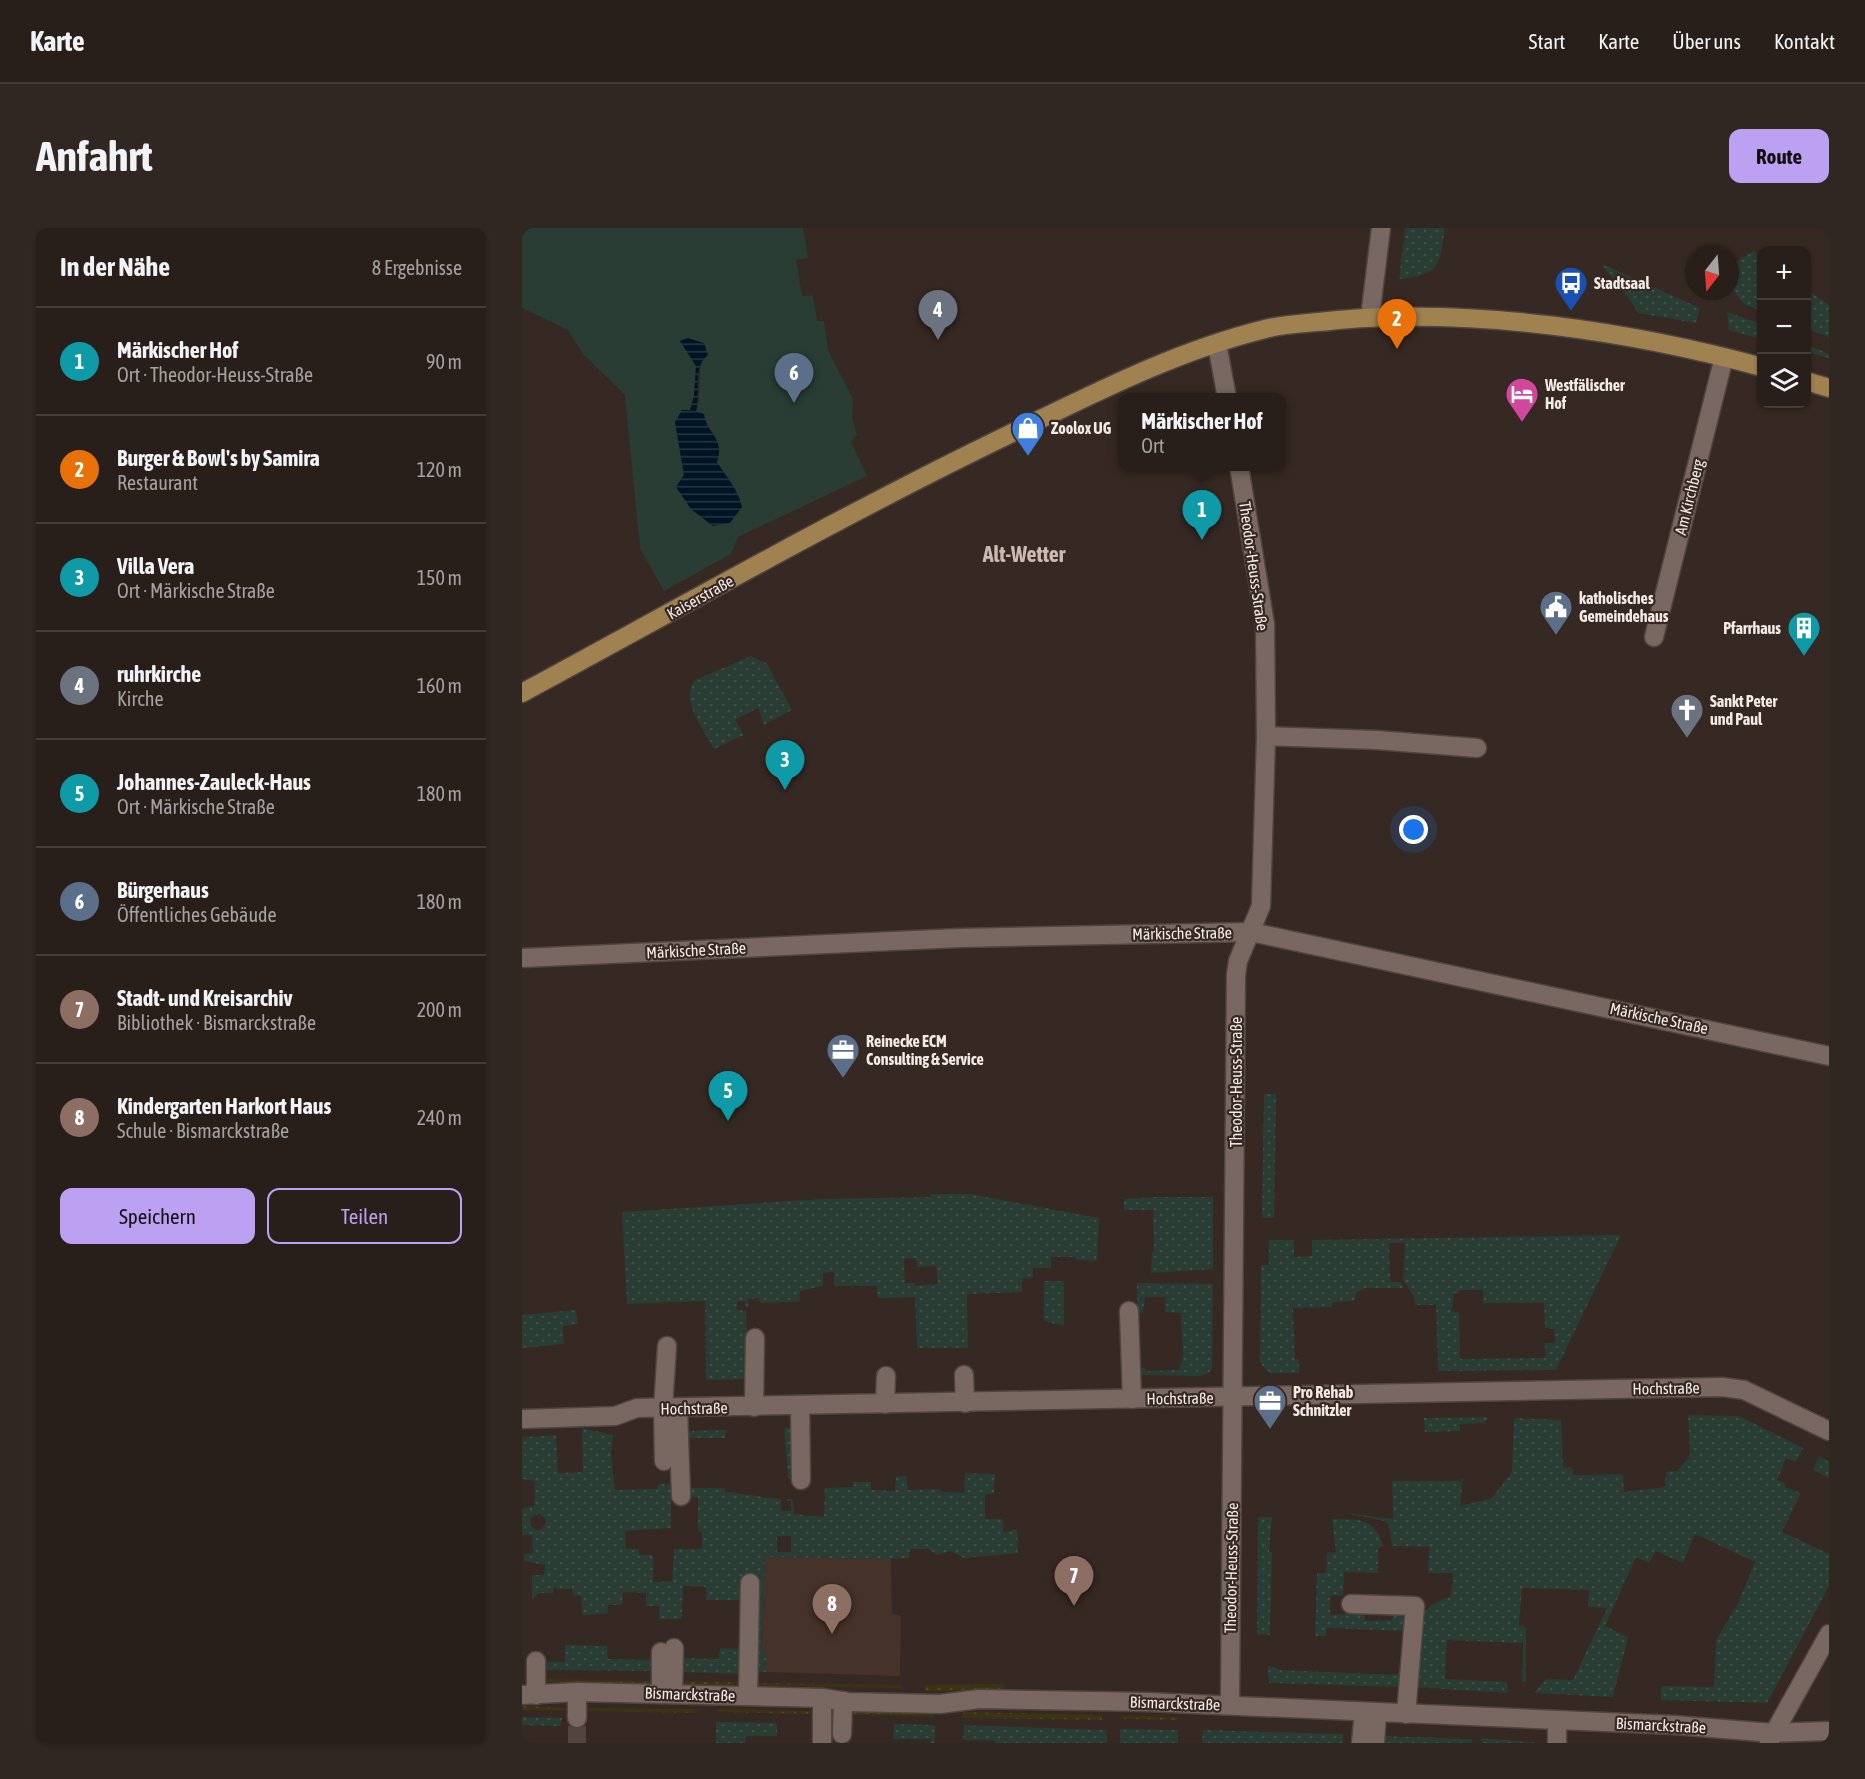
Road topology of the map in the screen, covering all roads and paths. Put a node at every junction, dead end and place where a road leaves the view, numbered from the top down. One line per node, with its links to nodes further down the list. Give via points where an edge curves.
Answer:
1 (1381, 228): 2 (street)
2 (1370, 317): 3 (main road, Kaiserstraße, via 1268,328); 4 (main road, Kaiserstraße, via 1418,316 1523,324 1620,336)
3 (1217, 344): 8 (street); 11 (main road, Kaiserstraße, via 1150,367 959,459)
4 (1724, 357): 5 (main road, Kaiserstraße); 10 (street, Am Kirchberg)
5 (1757, 366)
6 (1811, 383): 7 (main road)
7 (1829, 388)
8 (1226, 393)
9 (1240, 471): 12 (street, Theodor-Heuss-Straße, via 1265,624)
10 (1654, 637)
11 (522, 693)
12 (1266, 736): 13 (street); 14 (street, Theodor-Heuss-Straße, via 1261,906)
13 (1477, 748)
14 (1251, 932): 15 (street, Märkische Straße, via 959,938); 16 (street, Märkische Straße); 22 (street, Theodor-Heuss-Straße, via 1236,975)
15 (522, 958)
16 (1829, 1056)
17 (1129, 1311): 23 (street)
18 (755, 1338): 27 (street)
19 (667, 1346): 28 (street)
20 (964, 1375): 24 (street)
21 (886, 1376): 25 (street)
22 (1233, 1396): 23 (street, Hochstraße); 30 (street, Hochstraße, via 1734,1387); 45 (street, Theodor-Heuss-Straße)
23 (1132, 1399): 24 (street, Hochstraße)
24 (965, 1403): 25 (street, Hochstraße)
25 (885, 1404): 26 (street, Hochstraße)
26 (800, 1406): 27 (street, Hochstraße); 32 (street)
27 (754, 1407): 28 (street, Hochstraße)
28 (670, 1408): 29 (street, Hochstraße, via 638,1408 615,1416); 31 (street); 33 (street)
29 (522, 1419)
30 (1829, 1431)
31 (664, 1461)
32 (801, 1480)
33 (681, 1496)
34 (750, 1584): 42 (street)
35 (1351, 1604): 47 (street, via 1414,1606)
36 (1829, 1634): 52 (street)
37 (668, 1650): 40 (street)
38 (536, 1661): 41 (street)
39 (577, 1692): 40 (street, Bismarckstraße); 41 (street, Bismarckstraße); 48 (street)
40 (667, 1694): 42 (street, Bismarckstraße)
41 (529, 1695)
42 (748, 1696): 43 (street, Bismarckstraße)
43 (822, 1698): 44 (street, Bismarckstraße); 53 (street)
44 (843, 1701): 45 (street, Bismarckstraße, via 940,1704 979,1699 1040,1699); 51 (street)
45 (1230, 1705): 46 (street, Bismarckstraße)
46 (1370, 1713): 47 (street, Bismarckstraße); 54 (street); 55 (street)
47 (1406, 1714): 49 (street, Bismarckstraße)
48 (577, 1718)
49 (1557, 1720): 52 (street, Bismarckstraße, via 1674,1725); 56 (street)
50 (1829, 1731): 52 (street, Bismarckstraße)
51 (842, 1734)
52 (1771, 1738)
53 (822, 1743)
54 (1361, 1743)
55 (1375, 1743)
56 (1557, 1743)

